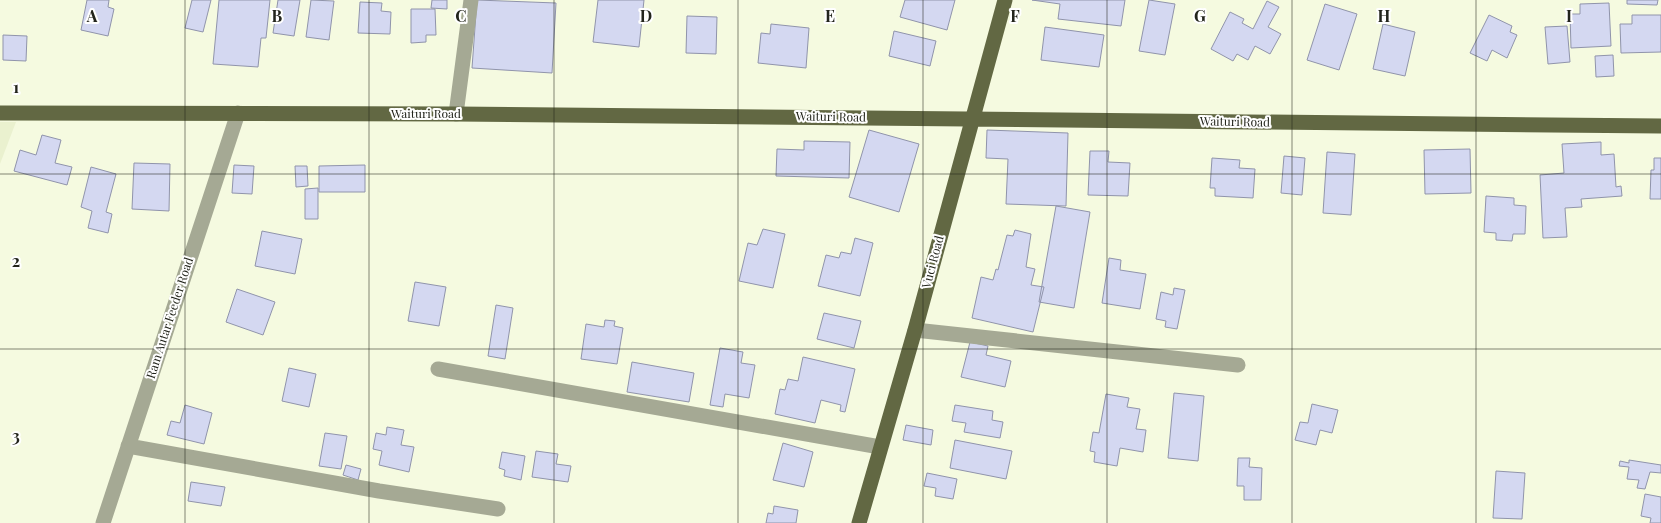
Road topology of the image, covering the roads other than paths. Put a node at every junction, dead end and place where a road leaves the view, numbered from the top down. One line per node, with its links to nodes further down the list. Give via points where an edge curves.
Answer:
1 (471, 0): 5 (street)
2 (1005, 0): 6 (main road, Vuci Road)
3 (0, 112): 4 (main road, Waituri Road)
4 (238, 113): 5 (main road, Waituri Road); 11 (street, Ram Autar Feeder Road)
5 (456, 114): 6 (main road, Waituri Road)
6 (972, 119): 7 (main road, Waituri Road); 8 (main road, Vuci Road)
7 (1661, 126)
8 (915, 330): 9 (street); 12 (main road, Vuci Road)
9 (1238, 365)
10 (438, 369): 12 (street)
11 (128, 446): 13 (street); 14 (street, Ram Autar Feeder Road)
12 (880, 447): 15 (main road, Vuci Road)
13 (498, 509)
14 (103, 523)
15 (859, 523)

